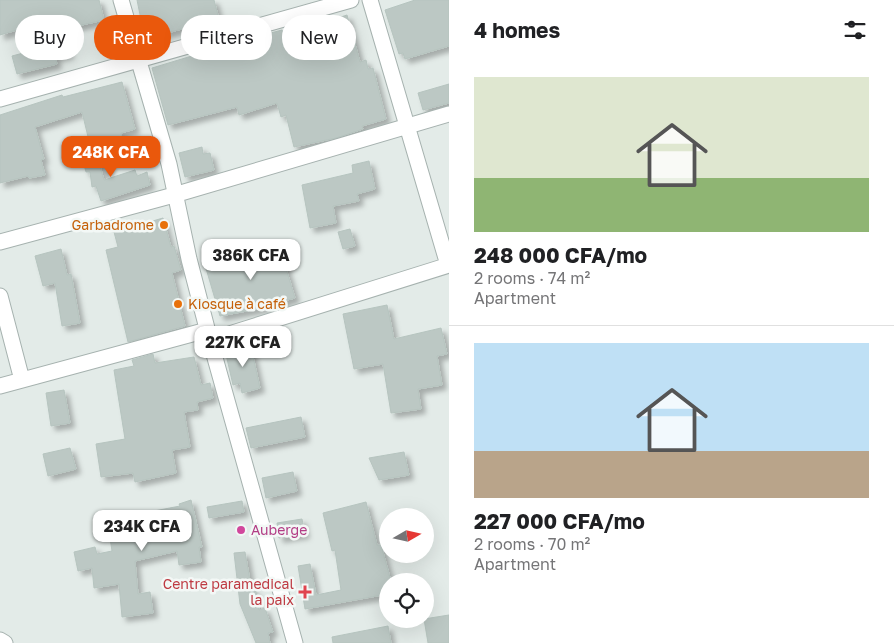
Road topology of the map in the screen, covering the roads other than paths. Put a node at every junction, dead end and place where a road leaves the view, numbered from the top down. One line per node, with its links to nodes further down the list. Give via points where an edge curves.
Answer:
1 (121, 0): 4 (street)
2 (351, 0): 5 (street)
3 (370, 0): 9 (street)
4 (125, 15)
5 (171, 51)
6 (138, 60): 7 (street); 10 (street, via 169,164)
7 (0, 99)
8 (449, 114): 9 (street)
9 (407, 125): 10 (street); 12 (street)
10 (174, 195): 11 (street); 14 (street)
11 (0, 242)
12 (448, 265): 14 (street)
13 (0, 296): 15 (street)
14 (208, 335): 15 (street); 19 (street)
15 (22, 380): 16 (street)
16 (0, 386)
17 (0, 640): 18 (street)
18 (5, 643)
19 (295, 643)

